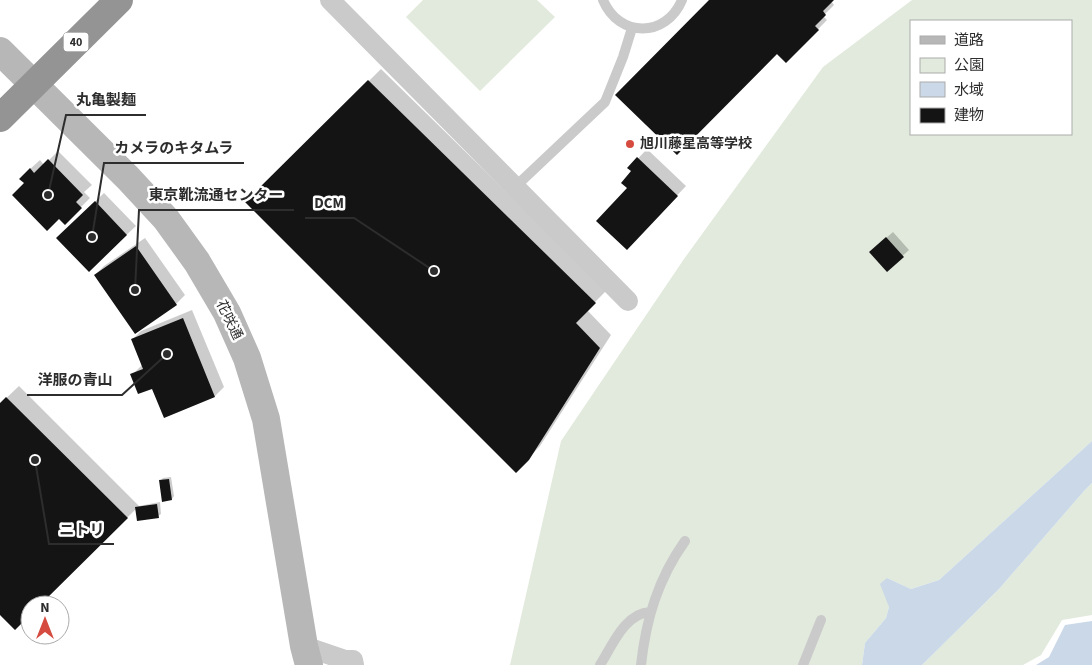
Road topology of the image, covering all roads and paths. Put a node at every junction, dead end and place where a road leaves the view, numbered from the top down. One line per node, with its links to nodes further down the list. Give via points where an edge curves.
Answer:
1 (119, 0): 7 (highway, 40)
2 (330, 0): 9 (street)
3 (603, 0): 5 (lane, via 614,17)
4 (682, 0): 5 (lane, via 672,17 664,23 643,29)
5 (632, 28): 9 (lane, via 605,102)
6 (0, 52): 7 (street, 花咲通)
7 (33, 85): 8 (highway, 40); 14 (street, 花咲通, via 166,219 198,262 227,313 247,358 266,419)
8 (0, 118)
9 (515, 187): 10 (street)
10 (628, 301)
11 (685, 541): 12 (lane, via 662,579)
12 (650, 612): 16 (lane, via 637,615 624,627); 17 (lane)
13 (821, 620): 18 (lane)
14 (307, 655): 15 (street, via 353,660)
15 (354, 665)
16 (600, 665)
17 (641, 665)
18 (804, 665)

